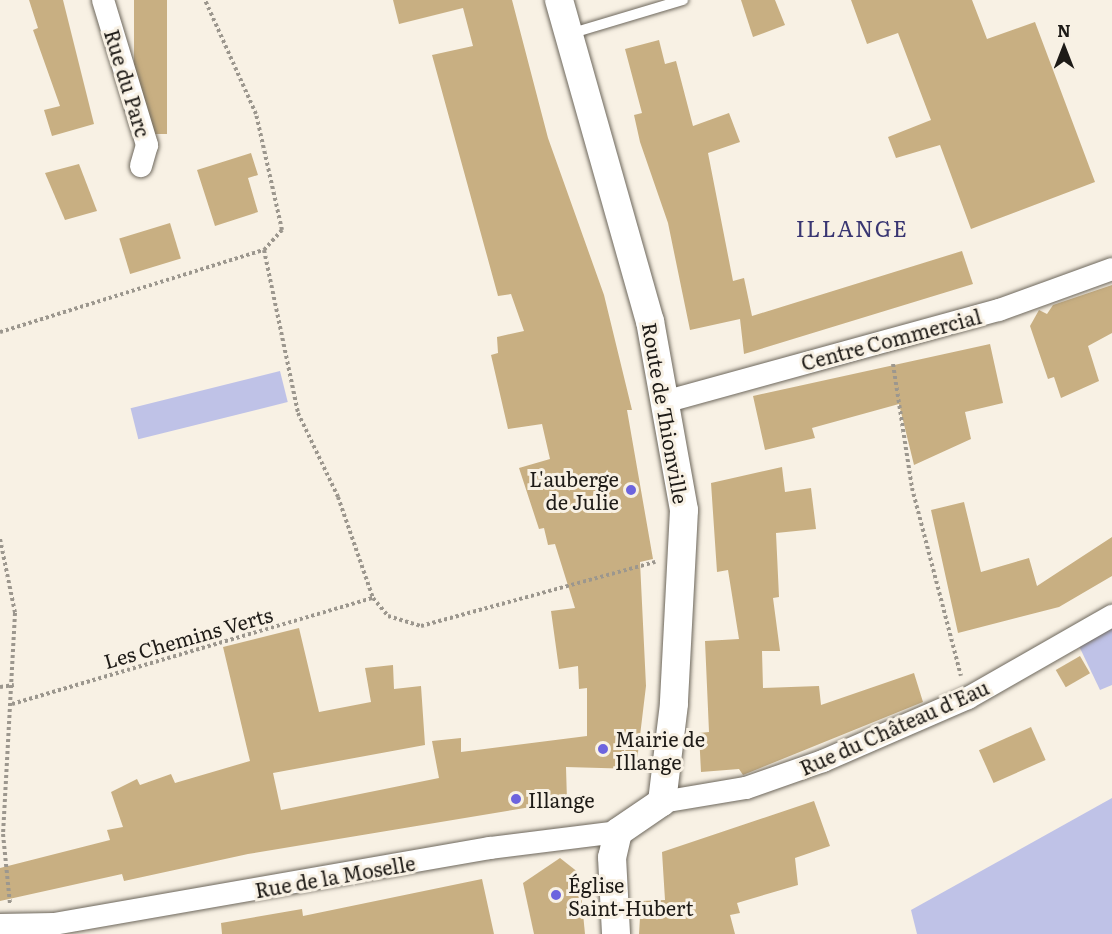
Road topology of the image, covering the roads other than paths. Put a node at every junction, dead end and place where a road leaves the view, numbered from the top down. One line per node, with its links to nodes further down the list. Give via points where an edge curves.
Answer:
1 (103, 0): 5 (street, Rue du Parc, via 147,145)
2 (560, 0): 4 (street, Route de Thionville)
3 (683, 0): 4 (lane)
4 (569, 34): 7 (street, Route de Thionville)
5 (141, 166)
6 (1112, 269): 7 (street, Centre Commercial, via 999,310)
7 (668, 401): 9 (street, Route de Thionville, via 684,510 674,704)
8 (1112, 616): 9 (street, Rue du Château d'Eau, via 968,698 746,788)
9 (662, 802): 10 (street, Rue de la Moselle)
10 (618, 832): 11 (street, Rue de la Moselle, via 490,848 54,924); 12 (street, via 612,857)
11 (8, 928)
12 (616, 934)

